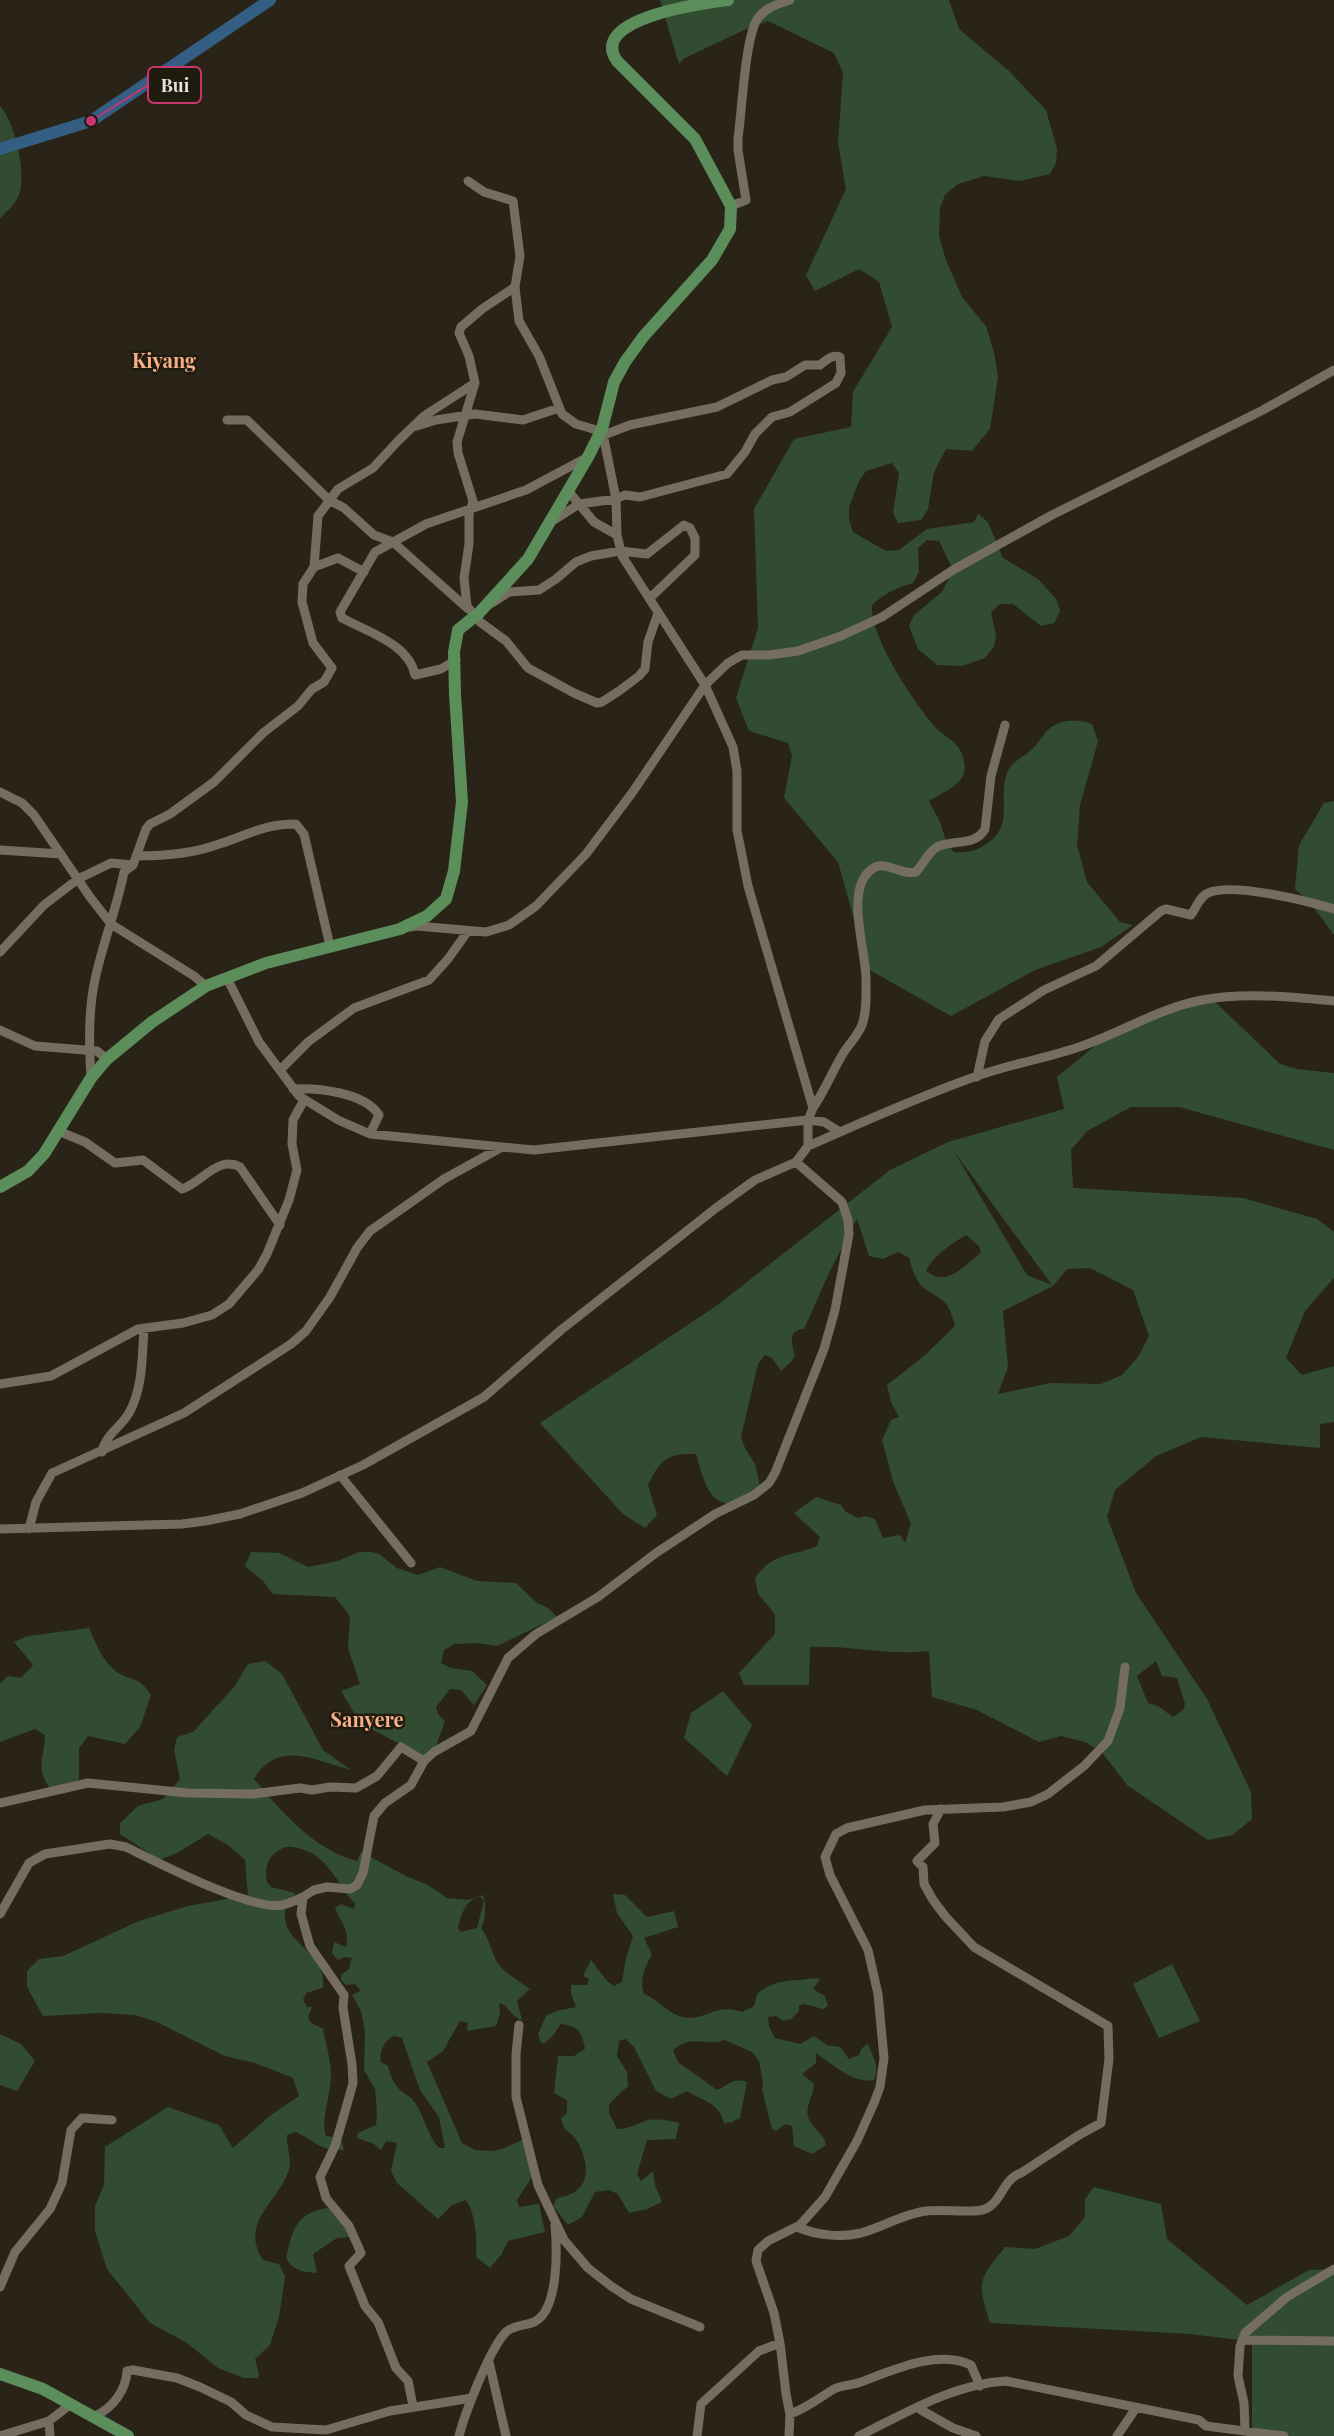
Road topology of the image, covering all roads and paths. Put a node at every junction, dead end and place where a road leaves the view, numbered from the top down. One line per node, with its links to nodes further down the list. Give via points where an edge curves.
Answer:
1 (728, 0): 4 (main road, via 653,15 620,33 611,49 617,62 695,139)
2 (790, 0): 4 (street, via 773,5 758,19 752,36 738,138 746,200)
3 (468, 181): 5 (street, via 484,192 513,201 520,256)
4 (731, 206): 12 (main road, via 730,229 712,260 625,362 614,382)
5 (515, 287): 7 (street, via 460,327); 8 (street, via 519,321 539,356)
6 (1334, 370): 31 (street, via 1263,410 1052,515 953,570 882,617 798,651 742,655)
7 (475, 383): 9 (street); 11 (street, via 442,403)
8 (559, 408): 9 (street, via 519,420); 12 (street, via 565,418)
9 (466, 415): 11 (street); 20 (street, via 457,442)
10 (227, 420): 18 (street, via 247,420)
11 (415, 427): 18 (street, via 373,468 344,485)
12 (602, 432): 13 (main road); 17 (street); 17 (street, via 717,407 805,365 820,366 829,357 840,357 841,373 836,383 790,412 772,417 727,474 639,497 626,495)
13 (588, 457): 14 (street); 15 (main road)
14 (565, 468): 15 (street); 20 (street, via 519,493)
15 (576, 477): 16 (main road)
16 (569, 492): 19 (street); 21 (main road)
17 (616, 499): 19 (street); 22 (street)
18 (329, 500): 23 (street, via 374,535); 25 (street, via 318,516)
19 (579, 504): 21 (street, via 559,515); 22 (street, via 594,522)
20 (472, 507): 23 (street, via 426,524); 29 (street, via 464,578 467,606)
21 (545, 531): 29 (main road, via 528,559)
22 (617, 535): 24 (street)
23 (393, 542): 26 (street, via 375,552); 29 (street)
24 (620, 551): 27 (street, via 624,563); 27 (street, via 647,554 684,525 690,528 695,538 695,555); 29 (street, via 581,559 539,590 509,592)
25 (314, 567): 26 (street, via 338,558); 36 (street, via 303,584 302,602 313,643 332,668 324,682 263,733 214,782 150,824)
26 (364, 572): 30 (street, via 340,612 342,618 401,649 415,675 441,669)
27 (650, 598): 28 (street)
28 (658, 613): 29 (street, via 648,642 645,669 597,703 528,668); 31 (street)
29 (477, 614): 30 (main road, via 458,630)
30 (456, 660): 40 (main road, via 462,802 454,871 444,901 428,916)
31 (705, 685): 41 (street, via 615,816 572,869 536,906 509,925 486,932); 55 (street, via 733,747 737,830 748,886)
32 (1005, 725): 55 (street, via 991,776 982,834 937,847 916,872 881,866 871,870 860,883 866,980 864,1016)
33 (0, 792): 35 (street, via 22,803)
34 (0, 850): 35 (street)
35 (61, 854): 37 (street)
36 (135, 861): 37 (street, via 111,863); 39 (street, via 124,872); 42 (street, via 219,845 259,828 296,824 304,834)
37 (78, 879): 39 (street); 43 (street, via 44,905)
38 (1334, 909): 51 (street, via 1292,898 1223,889 1204,896 1191,915 1161,911 1096,966 1044,990 999,1019 985,1041)
39 (111, 924): 45 (street); 48 (street, via 96,975)
40 (400, 929): 41 (street, via 417,926); 42 (main road)
41 (468, 931): 50 (street, via 429,980 354,1008 308,1042)
42 (330, 946): 44 (main road)
43 (0, 952)
44 (227, 978): 45 (main road); 50 (street, via 254,1032)
45 (206, 986): 49 (main road, via 152,1022)
46 (1334, 1001): 51 (street, via 1251,997 1202,1000 1172,1008 1110,1036)
47 (0, 1030): 48 (street, via 34,1046)
48 (89, 1050): 49 (street); 52 (street)
49 (107, 1059): 52 (main road)
50 (280, 1070): 53 (street)
51 (977, 1077): 58 (street)
52 (91, 1078): 57 (main road)
53 (293, 1089): 54 (street); 59 (street, via 341,1093 378,1112)
54 (304, 1100): 59 (street); 64 (street, via 293,1120 296,1180)
55 (813, 1108): 56 (street)
56 (808, 1120): 58 (street, via 824,1122); 60 (street); 61 (street, via 569,1147)
57 (58, 1131): 63 (main road, via 31,1169); 64 (street, via 85,1142 115,1163 143,1160 182,1189 222,1165 236,1164)
58 (840, 1132): 60 (street)
59 (370, 1134): 61 (street)
60 (808, 1146): 62 (street)
61 (502, 1148): 67 (street, via 444,1179 370,1231 330,1297 306,1331 291,1344 183,1413)
62 (796, 1162): 68 (street, via 755,1180 716,1208 561,1330 484,1397); 75 (street, via 842,1202 849,1234 824,1349 776,1473 754,1495 715,1514 516,1650 508,1658 471,1731)
63 (0, 1187)
64 (280, 1225): 65 (street, via 258,1270 221,1311 183,1323)
65 (144, 1329): 66 (street, via 51,1376); 67 (street, via 135,1400 128,1416 105,1440)
66 (0, 1384)
67 (102, 1452): 70 (street, via 51,1473 36,1502)
68 (340, 1475): 70 (street, via 302,1493 205,1521); 73 (street)
69 (0, 1529): 71 (street)
70 (29, 1529): 71 (street)
71 (13, 1530): 72 (street)
72 (0, 1539)
73 (411, 1563)
74 (1125, 1666): 77 (street, via 1120,1708 1108,1741 1077,1773 1031,1802)
75 (424, 1761): 76 (street, via 401,1747 374,1778 350,1788 330,1786 253,1794 188,1793 88,1783); 78 (street, via 411,1785 374,1816 357,1885 351,1889 327,1887)
76 (0, 1803)
77 (941, 1809): 83 (street, via 847,1828 836,1834 825,1857 830,1875 868,1950 878,1995 884,2058 880,2087 857,2141 825,2197); 83 (street, via 933,1824 935,1843 917,1861 923,1867 924,1884 945,1916 974,1947 1108,2026 1109,2059 1101,2123 1014,2175 996,2200 983,2210 925,2211 860,2233 841,2235 811,2233 797,2228)
78 (303, 1897): 79 (street, via 271,1905 227,1893 126,1847 110,1844 45,1854 30,1863); 95 (street, via 301,1914 310,1946 344,1995 352,2064 353,2083 346,2108 335,2146 320,2176 326,2198 357,2242 361,2253 349,2266 354,2282 378,2322 396,2368 408,2381)
79 (0, 1914)
80 (519, 2025): 82 (street, via 516,2097 538,2185)
81 (112, 2120): 85 (street, via 82,2118 70,2130 62,2183 50,2209 15,2252)
82 (554, 2217): 86 (street, via 564,2240 588,2268 611,2286 631,2299); 90 (street, via 557,2249 547,2309 537,2321 507,2330)
83 (800, 2225): 89 (street, via 768,2241 758,2250 756,2261)
84 (1334, 2269): 87 (street, via 1287,2297 1251,2326)
85 (0, 2287)
86 (700, 2327)
87 (1242, 2340): 88 (street); 102 (street, via 1238,2376)
88 (1334, 2341)
89 (780, 2343): 98 (street); 108 (street, via 759,2351 701,2404)
90 (489, 2362): 93 (street); 107 (street)
91 (0, 2374): 94 (main road)
92 (980, 2386): 96 (street, via 964,2388); 97 (street, via 1006,2381); 98 (street, via 971,2365 933,2358 835,2389)
93 (472, 2398): 95 (street); 106 (street)
94 (71, 2404): 99 (main road); 100 (street)
95 (414, 2406): 99 (street, via 326,2430 272,2427 200,2387 177,2378 133,2370 128,2371 116,2399 106,2411)
96 (920, 2406): 110 (street); 111 (street, via 952,2428)
97 (1136, 2408): 101 (street, via 1199,2420); 112 (street)
98 (790, 2414): 109 (street)
99 (95, 2416): 105 (main road)
100 (49, 2421): 103 (street); 104 (street)
101 (1206, 2426): 102 (street); 113 (street)
102 (1245, 2430): 114 (street)
103 (0, 2436)
104 (51, 2436)
105 (128, 2436)
106 (459, 2436)
107 (506, 2436)
108 (697, 2436)
109 (789, 2436)
110 (859, 2436)
111 (976, 2436)
112 (1118, 2436)
113 (1203, 2436)
114 (1284, 2436)

